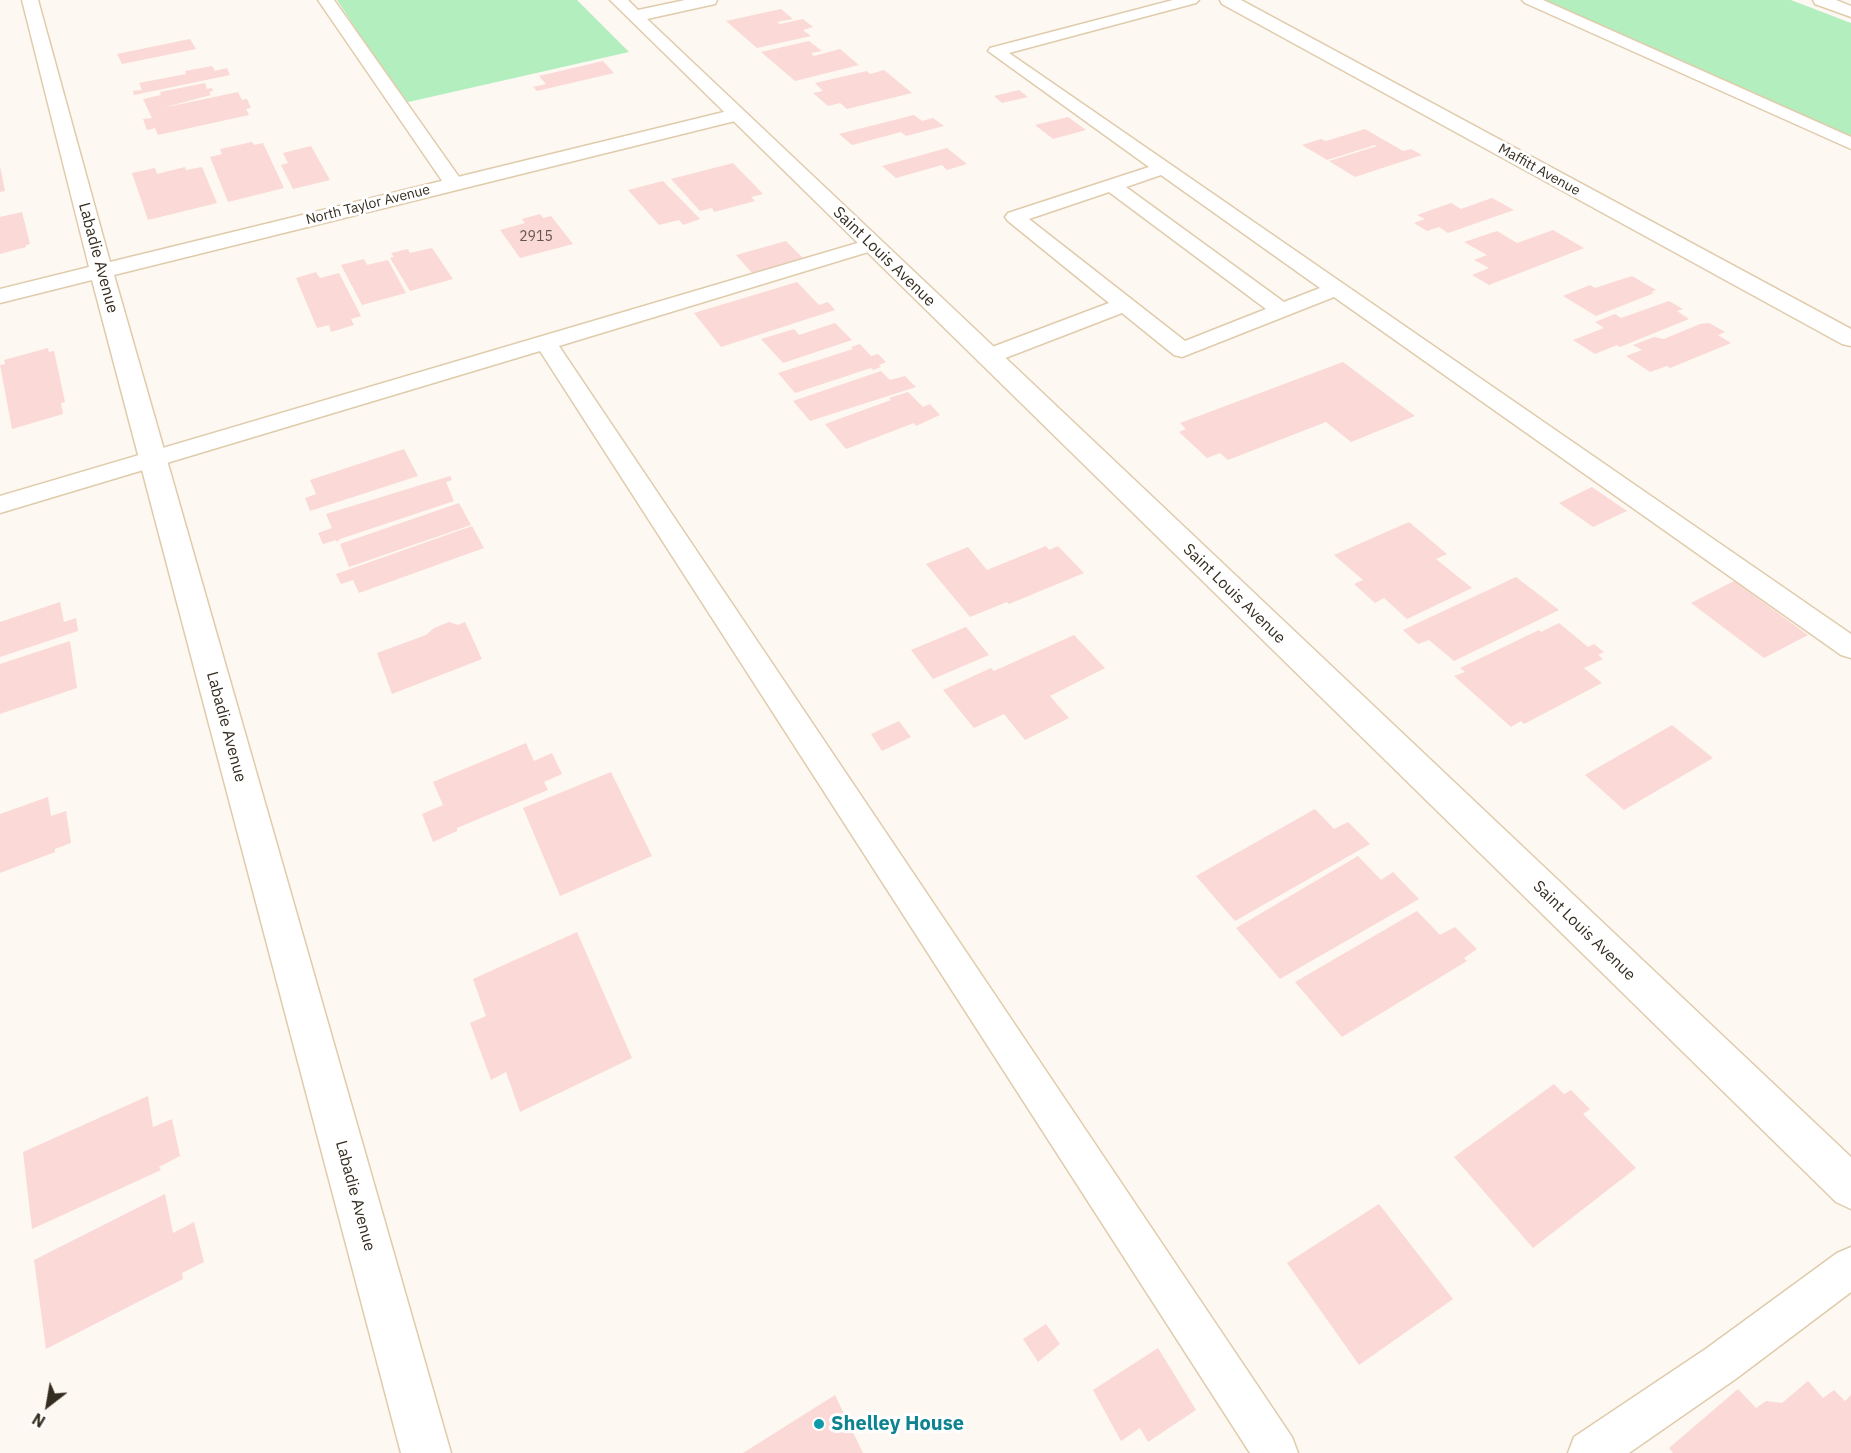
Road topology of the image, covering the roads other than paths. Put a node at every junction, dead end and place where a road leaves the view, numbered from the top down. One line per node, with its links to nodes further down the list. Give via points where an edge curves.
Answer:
1 (30, 0): 16 (street, Labadie Avenue)
2 (326, 0): 13 (lane)
3 (709, 0): 8 (street)
4 (1191, 0): 12 (lane, via 996,51)
5 (1228, 0): 21 (street, Maffitt Avenue)
6 (1530, 0): 11 (lane)
7 (1821, 0): 9 (street)
8 (627, 8): 10 (street, Saint Louis Avenue)
9 (1851, 12)
10 (736, 115): 13 (street, North Taylor Avenue); 15 (street, Saint Louis Avenue)
11 (1851, 144)
12 (1164, 168): 14 (lane); 17 (lane)
13 (454, 184): 16 (street, North Taylor Avenue)
14 (1111, 185): 19 (lane, via 1015,218); 20 (lane)
15 (871, 245): 22 (lane); 23 (street, Saint Louis Avenue)
16 (100, 271): 18 (street, North Taylor Avenue); 24 (street, Labadie Avenue)
17 (1336, 289): 20 (lane); 26 (lane)
18 (0, 297)
19 (1126, 304): 20 (lane, via 1182,350); 23 (lane)
20 (1281, 310)
21 (1851, 339)
22 (544, 342): 24 (lane); 30 (lane)
23 (987, 357): 27 (street, Saint Louis Avenue)
24 (152, 458): 25 (lane); 29 (street, Labadie Avenue)
25 (0, 505)
26 (1851, 648)
27 (1851, 1187)
28 (1851, 1267): 31 (lane, via 1722,1363)
29 (426, 1453)
30 (1275, 1453)
31 (1590, 1453)

